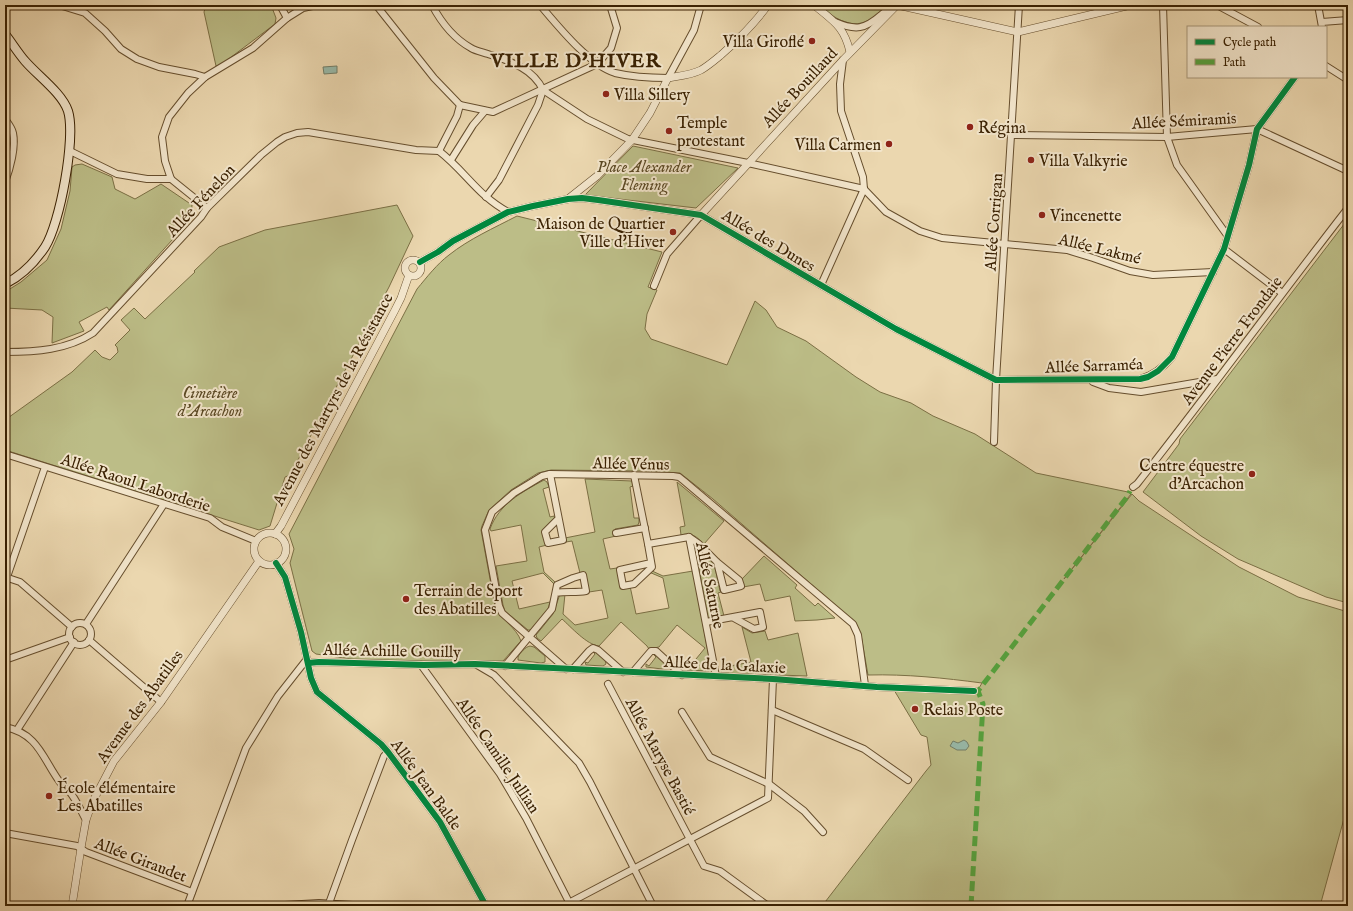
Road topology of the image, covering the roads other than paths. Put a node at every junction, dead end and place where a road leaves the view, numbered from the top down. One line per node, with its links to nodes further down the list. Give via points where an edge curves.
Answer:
1 (59, 5): 31 (street, via 85,13 120,49 137,59 159,67)
2 (280, 5): 18 (street)
3 (317, 5): 18 (street, via 303,8)
4 (376, 5): 36 (street, via 434,78)
5 (432, 5): 35 (street, via 452,34 471,48 521,66)
6 (540, 5): 29 (street, via 558,27)
7 (610, 5): 29 (street, via 617,28 611,48)
8 (702, 5): 32 (street, via 694,30)
9 (768, 5): 32 (street, via 735,43 713,62 691,74)
10 (814, 5): 20 (street)
11 (898, 5): 23 (street, via 889,8); 24 (street); 26 (street, Allée Bouillaud)
12 (1019, 5): 24 (street, Allée Corrigan)
13 (1131, 5): 17 (street)
14 (1164, 5): 41 (street)
15 (1217, 5): 22 (street)
16 (1318, 5): 21 (street)
17 (1123, 6): 24 (street)
18 (287, 18): 31 (street, via 253,48)
19 (1348, 20): 21 (street)
20 (834, 22): 23 (street, via 850,28); 27 (street, via 840,27)
21 (1322, 25)
22 (1256, 26)
23 (861, 28): 26 (street, via 865,30)
24 (1018, 32): 40 (street, Allée Corrigan)
25 (5, 34): 43 (main road, via 25,61 59,96 68,111 71,128)
26 (863, 39): 27 (street, Allée Bouillaud)
27 (850, 52): 28 (street, Allée Bouillaud)
28 (842, 60): 46 (street, Allée Bouillaud); 50 (street, via 841,111 863,177)
29 (597, 64): 32 (street, via 615,72); 35 (street)
30 (1327, 67): 34 (street)
31 (205, 77): 48 (street, via 169,117 162,137 165,161)
32 (668, 78): 42 (street, via 650,113)
33 (1294, 78): 39 (street)
34 (1348, 80)
35 (543, 90): 37 (street, via 493,112); 42 (street, via 587,119); 51 (street, via 538,105 499,180)
36 (460, 105): 37 (street); 44 (street)
37 (485, 111): 45 (street)
38 (5, 119): 49 (street, via 13,132 10,168)
39 (1257, 129): 41 (street, Allée Sémiramis); 47 (street, Allée Sémiramis); 57 (street, Allée Sarraméa, via 1249,165)
40 (1012, 134): 41 (street, Allée Sémiramis); 58 (street, Allée Corrigan)
41 (1167, 137): 57 (street, via 1179,169)
42 (632, 140): 46 (street); 52 (street, via 596,176)
43 (70, 151): 48 (street, via 118,174 147,179); 63 (main road, via 62,195 45,247 29,268)
44 (439, 151): 45 (street); 53 (street, Allée Fénelon, via 416,150 308,132 297,133 281,139 261,155)
45 (451, 160): 51 (street)
46 (748, 163): 50 (street); 56 (street, Allée Bouillaud)
47 (1348, 171)
48 (171, 179): 53 (street)
49 (5, 182)
50 (864, 189): 58 (street, Allée Lakmé, via 886,212 920,231 942,238); 64 (street)
51 (486, 197): 55 (street)
52 (568, 199): 55 (street, Allée des Dunes); 56 (street, Allée des Dunes, via 582,198)
53 (207, 208): 67 (street, Allée Fénelon, via 93,332 70,345 34,352)
54 (1348, 208): 66 (street, Avenue Pierre Frondaie)
55 (508, 212): 60 (street, via 453,240)
56 (701, 215): 64 (street, Allée des Dunes); 65 (street, Allée Bouillaud, via 667,254)
57 (1227, 235): 59 (street, Allée Sarraméa)
58 (1004, 244): 61 (street, Allée Lakmé, via 1067,250 1130,271 1153,275); 69 (street, Allée Corrigan)
59 (1224, 249): 61 (street, Allée Sarraméa); 66 (street)
60 (420, 262): 62 (street, via 420,273); 62 (street, via 416,259 406,263 405,270)
61 (1213, 272): 70 (street, Allée Sarraméa, via 1172,357 1164,366 1148,377 1140,379)
62 (409, 275): 81 (street, Avenue des Martyrs de la Résistance, via 395,310)
63 (5, 284)
64 (820, 285): 69 (street, Allée des Dunes, via 896,329)
65 (654, 286)
66 (1282, 293): 68 (street, Avenue Pierre Frondaie)
67 (5, 352)
68 (1217, 379): 70 (street, via 1141,392 1109,388); 76 (street, Avenue Pierre Frondaie, via 1138,484)
69 (996, 380): 70 (street, Allée Sarraméa); 71 (street, Allée Corrigan)
70 (1089, 380)
71 (994, 442)
72 (5, 454): 73 (street, Allée Raoul Laborderie)
73 (45, 467): 77 (street, Allée Raoul Laborderie); 89 (street)
74 (550, 474): 75 (street, Allée Vénus); 78 (street); 95 (street, Allée Vénus, via 514,493 492,512 485,530 499,606 502,613)
75 (634, 475): 79 (street); 111 (street, Allée Vénus, via 677,476 853,624 858,635)
76 (1133, 487)
77 (164, 504): 83 (street, Allée Raoul Laborderie, via 210,518 222,527); 93 (street)
78 (558, 519)
79 (644, 528): 80 (street); 84 (street)
80 (616, 533)
81 (276, 534): 83 (street, via 262,535); 88 (street, via 286,548 281,560)
82 (689, 537): 84 (street, Allée Saturne); 87 (street); 92 (street, Allée Saturne)
83 (256, 541): 85 (street, via 254,549)
84 (648, 544): 86 (street)
85 (259, 561): 88 (street, via 269,565); 113 (street, Avenue des Abatilles)
86 (651, 562): 86 (street, via 652,567 634,584 624,586 620,570)
87 (717, 562): 87 (street, via 739,580 741,586 724,590)
88 (276, 563): 99 (street, Allée Jean Balde, via 285,577)
89 (6, 577): 94 (street, via 20,582)
90 (556, 593): 90 (street, via 557,585 582,575 586,591); 95 (street, via 552,609)
91 (734, 618): 92 (street)
92 (706, 622): 108 (street, Allée Saturne)
93 (86, 624): 94 (street, via 80,623); 97 (street, via 91,633)
94 (72, 627): 96 (street)
95 (529, 637): 102 (street); 103 (street)
96 (72, 640): 97 (street, via 80,644); 98 (street); 117 (street)
97 (89, 640): 113 (street)
98 (5, 660)
99 (307, 661): 101 (street, Allée Achille Gouilly); 118 (street, Allée Jean Balde, via 317,692); 127 (street, via 278,696 246,748)
100 (475, 664): 101 (street, Allée Achille Gouilly); 102 (street, Allée de la Galaxie); 126 (street, Allée Achille Gouilly, via 494,675 579,763)
101 (421, 665): 128 (street, Allée Camille Jullian, via 500,774)
102 (505, 666): 103 (street, Allée de la Galaxie)
103 (566, 669): 104 (street, Allée de la Galaxie)
104 (573, 669): 105 (street, Allée de la Galaxie); 105 (street, via 593,648)
105 (623, 672): 106 (street, Allée de la Galaxie)
106 (633, 672): 107 (street, Allée de la Galaxie); 107 (street, Allée de la Galaxie, via 651,651 656,650)
107 (682, 675): 108 (street, Allée de la Galaxie)
108 (716, 676): 109 (street, Allée de la Galaxie)
109 (773, 679): 111 (street, Allée de la Galaxie); 114 (street)
110 (608, 684): 124 (street, Allée Maryse Bastié)
111 (865, 685): 112 (street, Allée de la Galaxie)
112 (974, 691)
113 (160, 702): 121 (street, Avenue des Abatilles, via 114,761)
114 (772, 710): 119 (street, via 864,750); 120 (street)
115 (682, 712): 120 (street, via 710,757)
116 (5, 727): 117 (street)
117 (17, 730): 121 (street, via 42,751)
118 (388, 752): 129 (street, via 384,756); 134 (street, Allée Jean Balde, via 440,822)
119 (908, 780)
120 (769, 784): 122 (street, via 804,811); 124 (street, via 768,798)
121 (86, 820): 125 (street, Avenue des Abatilles)
122 (823, 832)
123 (5, 833): 125 (street, Allée Giraudet)
124 (691, 840): 126 (street); 137 (street, Allée Maryse Bastié, via 704,866 720,871)
125 (81, 848): 127 (street, Allée Giraudet); 130 (street, Avenue des Abatilles)
126 (635, 869): 128 (street); 136 (street, Allée Achille Gouilly)
127 (192, 892): 131 (street)
128 (571, 904): 135 (street)
129 (329, 905): 132 (street, via 319,903); 133 (street)
130 (72, 906)
131 (187, 906)
132 (268, 906)
133 (368, 906)
134 (486, 906)
135 (563, 906)
136 (654, 906)
137 (768, 906)

